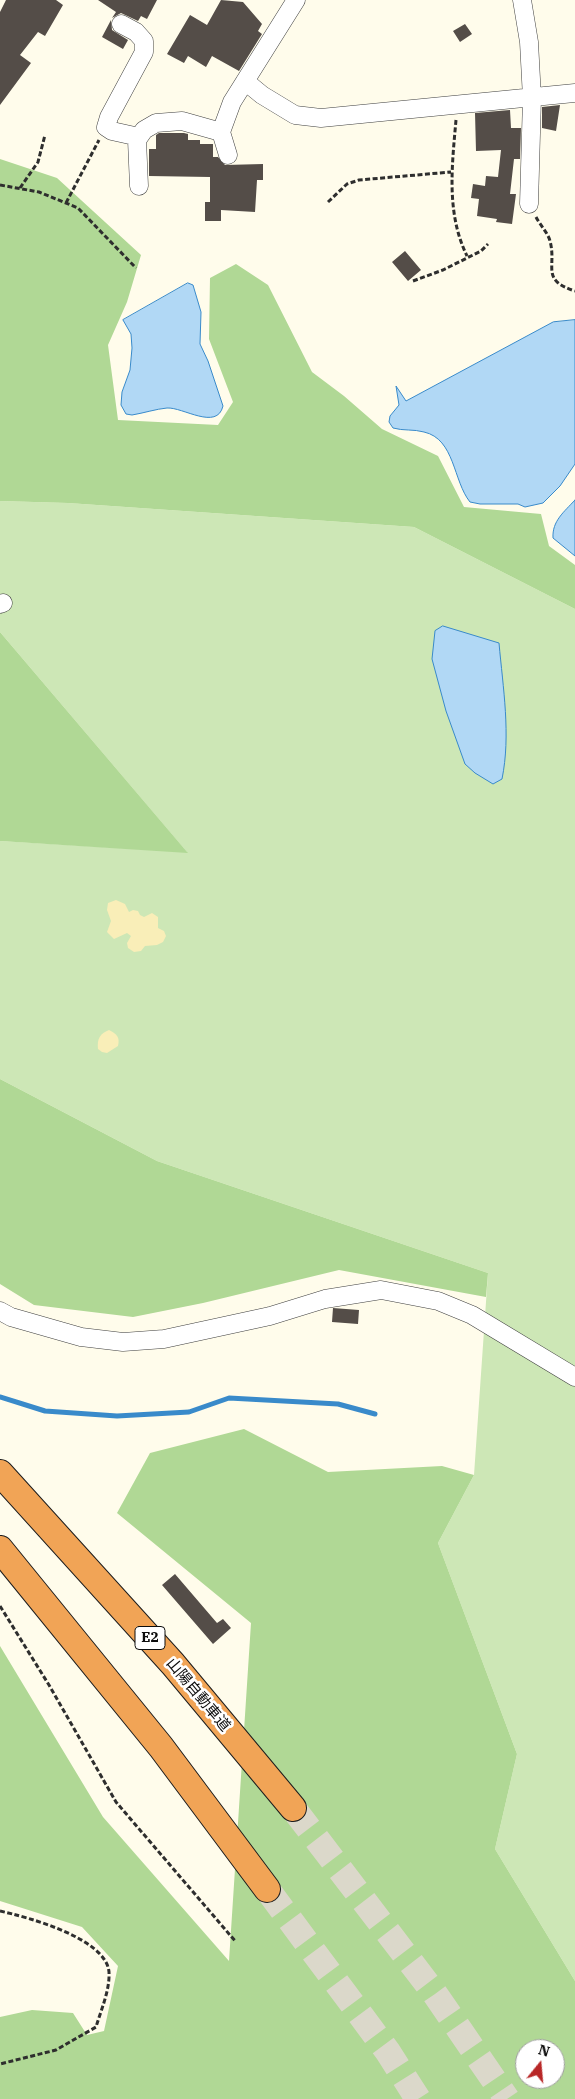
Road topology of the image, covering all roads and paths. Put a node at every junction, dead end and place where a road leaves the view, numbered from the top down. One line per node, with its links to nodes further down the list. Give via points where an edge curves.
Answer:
1 (296, 0): 4 (street)
2 (522, 0): 6 (street, via 529,42)
3 (121, 24): 8 (street, via 136,32 144,42 144,52)
4 (245, 81): 7 (street, via 295,115 321,118); 9 (street, via 232,102)
5 (575, 93): 6 (street)
6 (532, 98): 7 (street); 19 (street)
7 (457, 105): 13 (path)
8 (106, 127): 11 (street, via 112,132); 18 (path)
9 (221, 132): 11 (street, via 182,121 156,123); 12 (street)
10 (45, 134): 16 (path, via 38,162)
11 (139, 137): 15 (street)
12 (228, 155)
13 (451, 172): 17 (path, via 359,180 347,184); 21 (path, via 454,222)
14 (0, 185): 16 (path)
15 (139, 186)
16 (20, 188): 18 (path)
17 (328, 202)
18 (66, 203): 22 (path, via 78,208)
19 (529, 204): 24 (path, via 550,240 555,281 561,287)
20 (488, 244): 21 (path)
21 (468, 256): 23 (path)
22 (136, 268)
23 (413, 281)
24 (575, 291)
25 (0, 1311): 26 (street, via 81,1337 123,1342 164,1339 270,1316 325,1299 381,1290 438,1301 472,1315)
26 (575, 1377)
27 (0, 1473): 30 (highway, 山陽自動車道 / E2, via 173,1664)
28 (0, 1549): 31 (highway, via 161,1747)
29 (0, 1606): 33 (path, via 116,1802)
30 (293, 1808)
31 (268, 1889)
32 (0, 1911): 34 (path, via 28,1918 81,1939 106,1961 109,1972 96,2027 56,2050)
33 (236, 1942)
34 (0, 2064)

